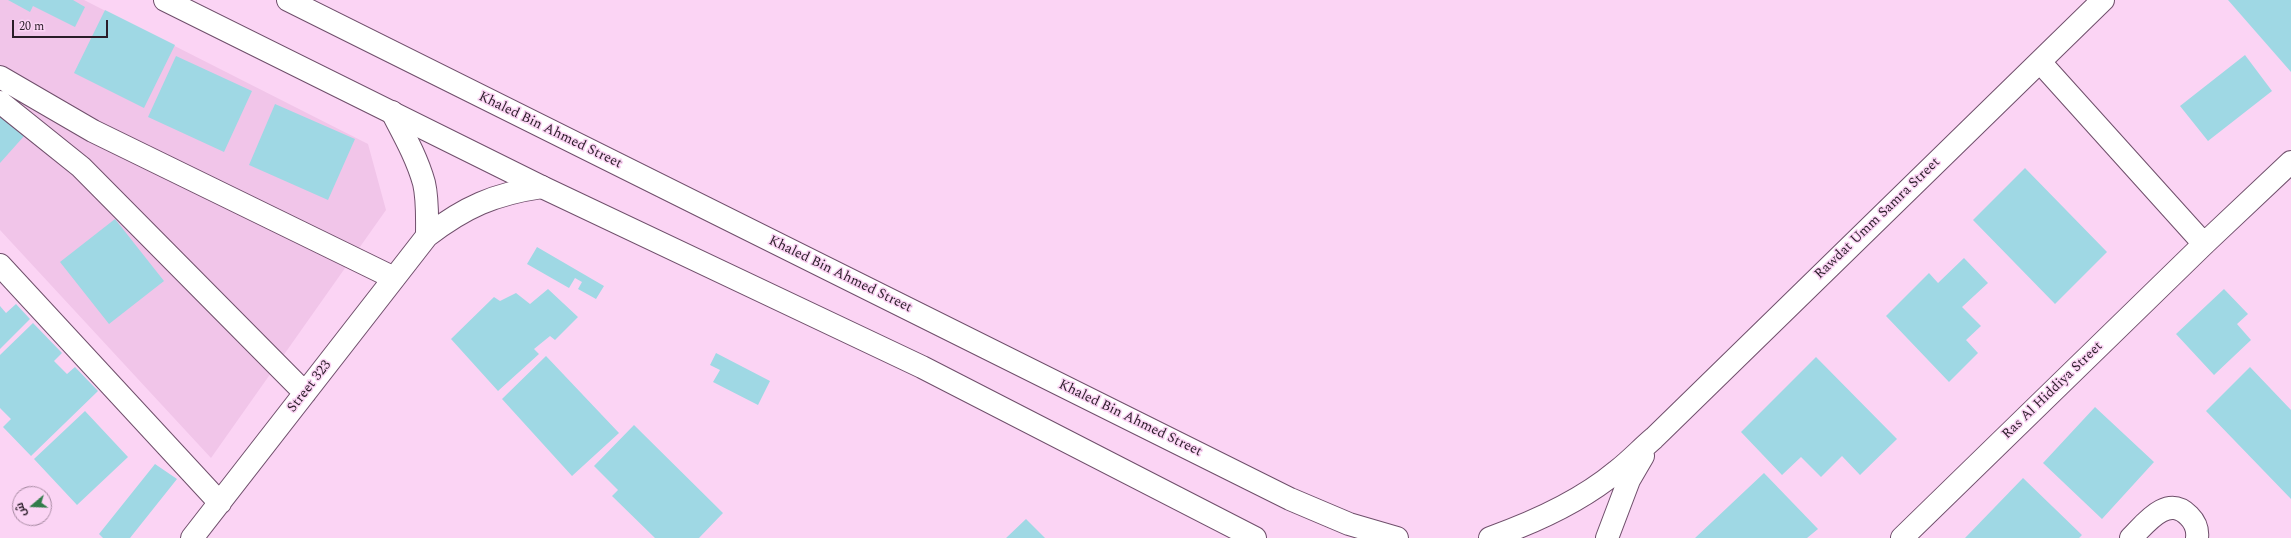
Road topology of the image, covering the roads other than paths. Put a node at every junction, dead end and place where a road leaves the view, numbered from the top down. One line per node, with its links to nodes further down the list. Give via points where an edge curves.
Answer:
1 (166, 0): 7 (street)
2 (288, 0): 19 (street, Khaled Bin Ahmed Street, via 1290,499 1350,524)
3 (2103, 0): 4 (street, Rawdat Umm Samra Street)
4 (2040, 62): 11 (street); 15 (street, Rawdat Umm Samra Street)
5 (0, 77): 13 (street, via 93,131)
6 (0, 102): 14 (street, via 81,167)
7 (392, 112): 9 (street); 10 (street, via 413,152 424,184)
8 (2291, 162): 11 (street, Ras Al Hiddiya Street)
9 (542, 187): 10 (street, Street 323, via 510,192 480,202 452,217); 18 (street, via 922,367)
10 (427, 236): 13 (street, Street 323)
11 (2204, 244): 22 (street, Ras Al Hiddiya Street)
12 (0, 265): 16 (street)
13 (394, 278): 14 (street, Street 323)
14 (305, 393): 16 (street, Street 323)
15 (1654, 438): 20 (street, Rawdat Umm Samra Street, via 1616,472 1575,500 1530,524); 21 (street, Rawdat Umm Samra Street, via 1629,480)
16 (220, 503): 17 (street, Street 323)
17 (192, 538)
18 (1256, 538)
19 (1397, 538)
20 (1490, 538)
21 (1607, 538)
22 (1902, 538)
23 (2131, 538): 24 (street, via 2153,515 2168,508 2184,511 2192,518 2197,529)
24 (2197, 538)

